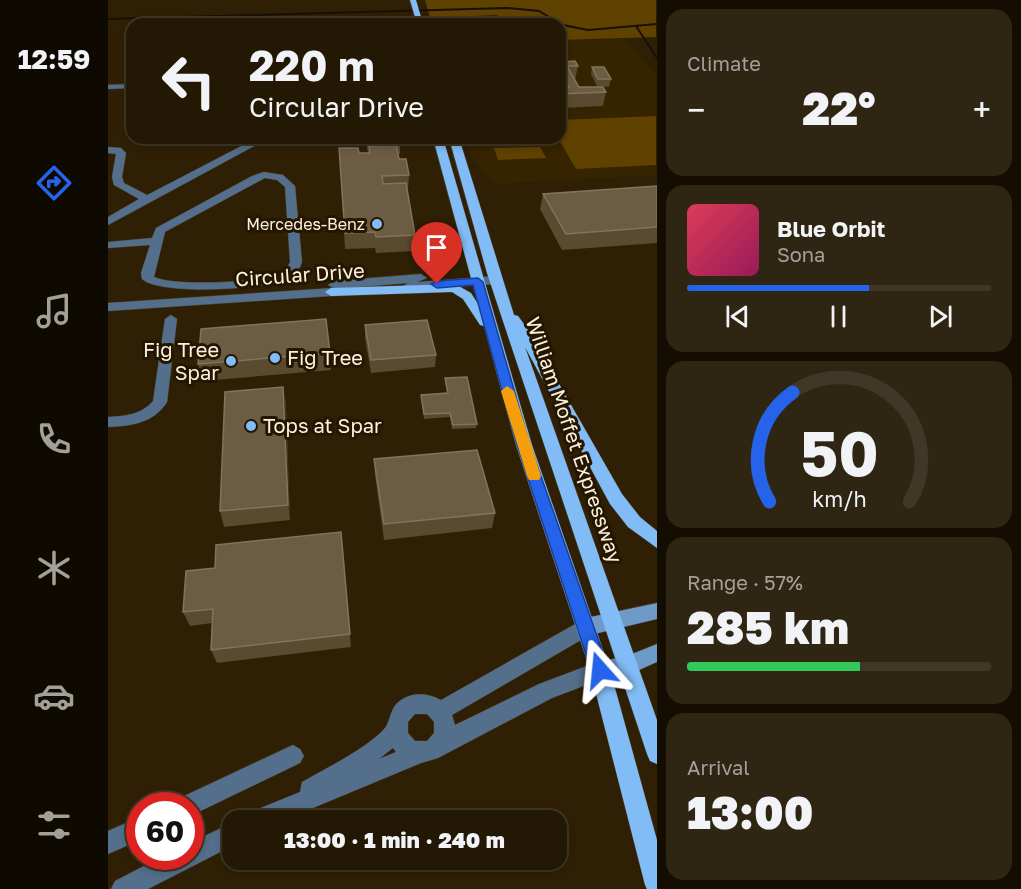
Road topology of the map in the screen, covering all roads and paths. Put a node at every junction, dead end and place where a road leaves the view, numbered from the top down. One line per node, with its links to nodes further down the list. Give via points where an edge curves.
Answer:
1 (406, 7): 2 (main road)
2 (409, 18)
3 (126, 86): 4 (street)
4 (108, 87)
5 (252, 144): 9 (street)
6 (440, 144): 14 (main road)
7 (456, 144): 13 (main road, William Moffet Expressway)
8 (108, 150): 9 (street, via 122,153 119,185)
9 (147, 199): 10 (street)
10 (108, 222)
11 (156, 241): 11 (street, via 147,273 148,279 156,283 192,286 282,277 296,266 290,186 274,176 255,178 164,228); 12 (street)
12 (108, 244)
13 (494, 277): 14 (street, Circular Drive); 18 (main road, William Moffet Expressway)
14 (477, 278): 15 (street, Circular Drive); 16 (street, Circular Drive); 20 (main road)
15 (331, 292): 17 (street, Circular Drive); 20 (main road, via 455,288 467,296)
16 (108, 301)
17 (108, 308)
18 (508, 317): 22 (main road, via 521,328 616,500); 24 (main road, William Moffet Expressway)
19 (171, 319): 21 (street, via 160,402 151,412 135,419)
20 (490, 329): 25 (main road, via 524,445)
21 (108, 422)
22 (657, 541)
23 (657, 611): 24 (main road)
24 (612, 622): 25 (main road); 27 (main road, William Moffet Expressway)
25 (586, 627): 28 (main road); 29 (street)
26 (657, 653): 27 (main road)
27 (627, 665): 28 (main road); 33 (main road, William Moffet Expressway)
28 (600, 670): 31 (street, via 546,691); 43 (main road)
29 (439, 712): 30 (street, via 425,704 411,706 400,716); 31 (street, via 446,727)
30 (397, 732): 32 (street, via 405,746); 36 (street)
31 (441, 744): 32 (street)
32 (419, 753): 37 (street)
33 (657, 754)
34 (293, 756): 35 (street)
35 (204, 798)
36 (278, 810)
37 (284, 810)
38 (126, 835): 40 (street)
39 (222, 839): 41 (street)
40 (108, 843)
41 (204, 848)
42 (161, 870): 44 (street)
43 (657, 885)
44 (123, 889)

